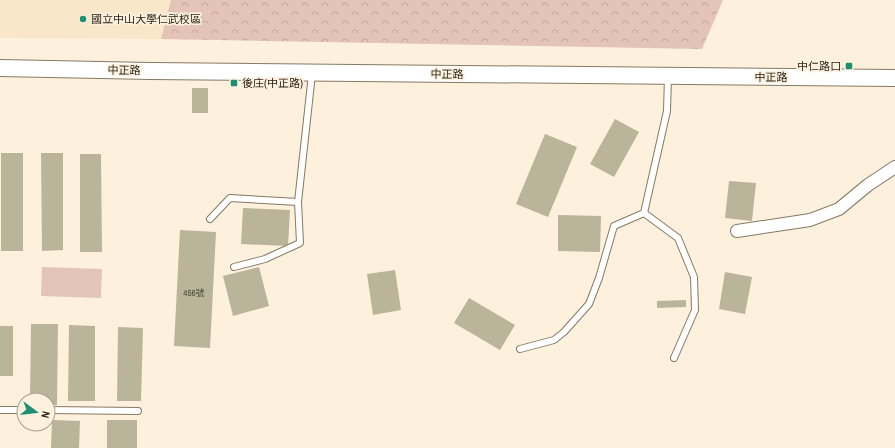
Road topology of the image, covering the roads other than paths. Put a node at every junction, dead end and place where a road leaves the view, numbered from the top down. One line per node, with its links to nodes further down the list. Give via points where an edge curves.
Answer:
1 (0, 68): 2 (main road, 中正路)
2 (312, 72): 3 (main road, 中正路); 6 (lane)
3 (668, 76): 4 (main road, 中正路); 7 (lane, via 667,111)
4 (895, 78)
5 (895, 167): 9 (street, via 838,209 810,220)
6 (298, 202): 8 (lane, via 230,198); 10 (lane, via 300,242 265,259)
7 (644, 213): 11 (lane, via 614,226 589,304 564,332 554,340); 12 (lane, via 678,238 694,277 694,310)
8 (210, 219)
9 (737, 231)
10 (234, 267)
11 (520, 349)
12 (674, 358)
13 (0, 410): 14 (lane)
14 (16, 410)
15 (56, 410): 16 (lane)
16 (138, 411)

